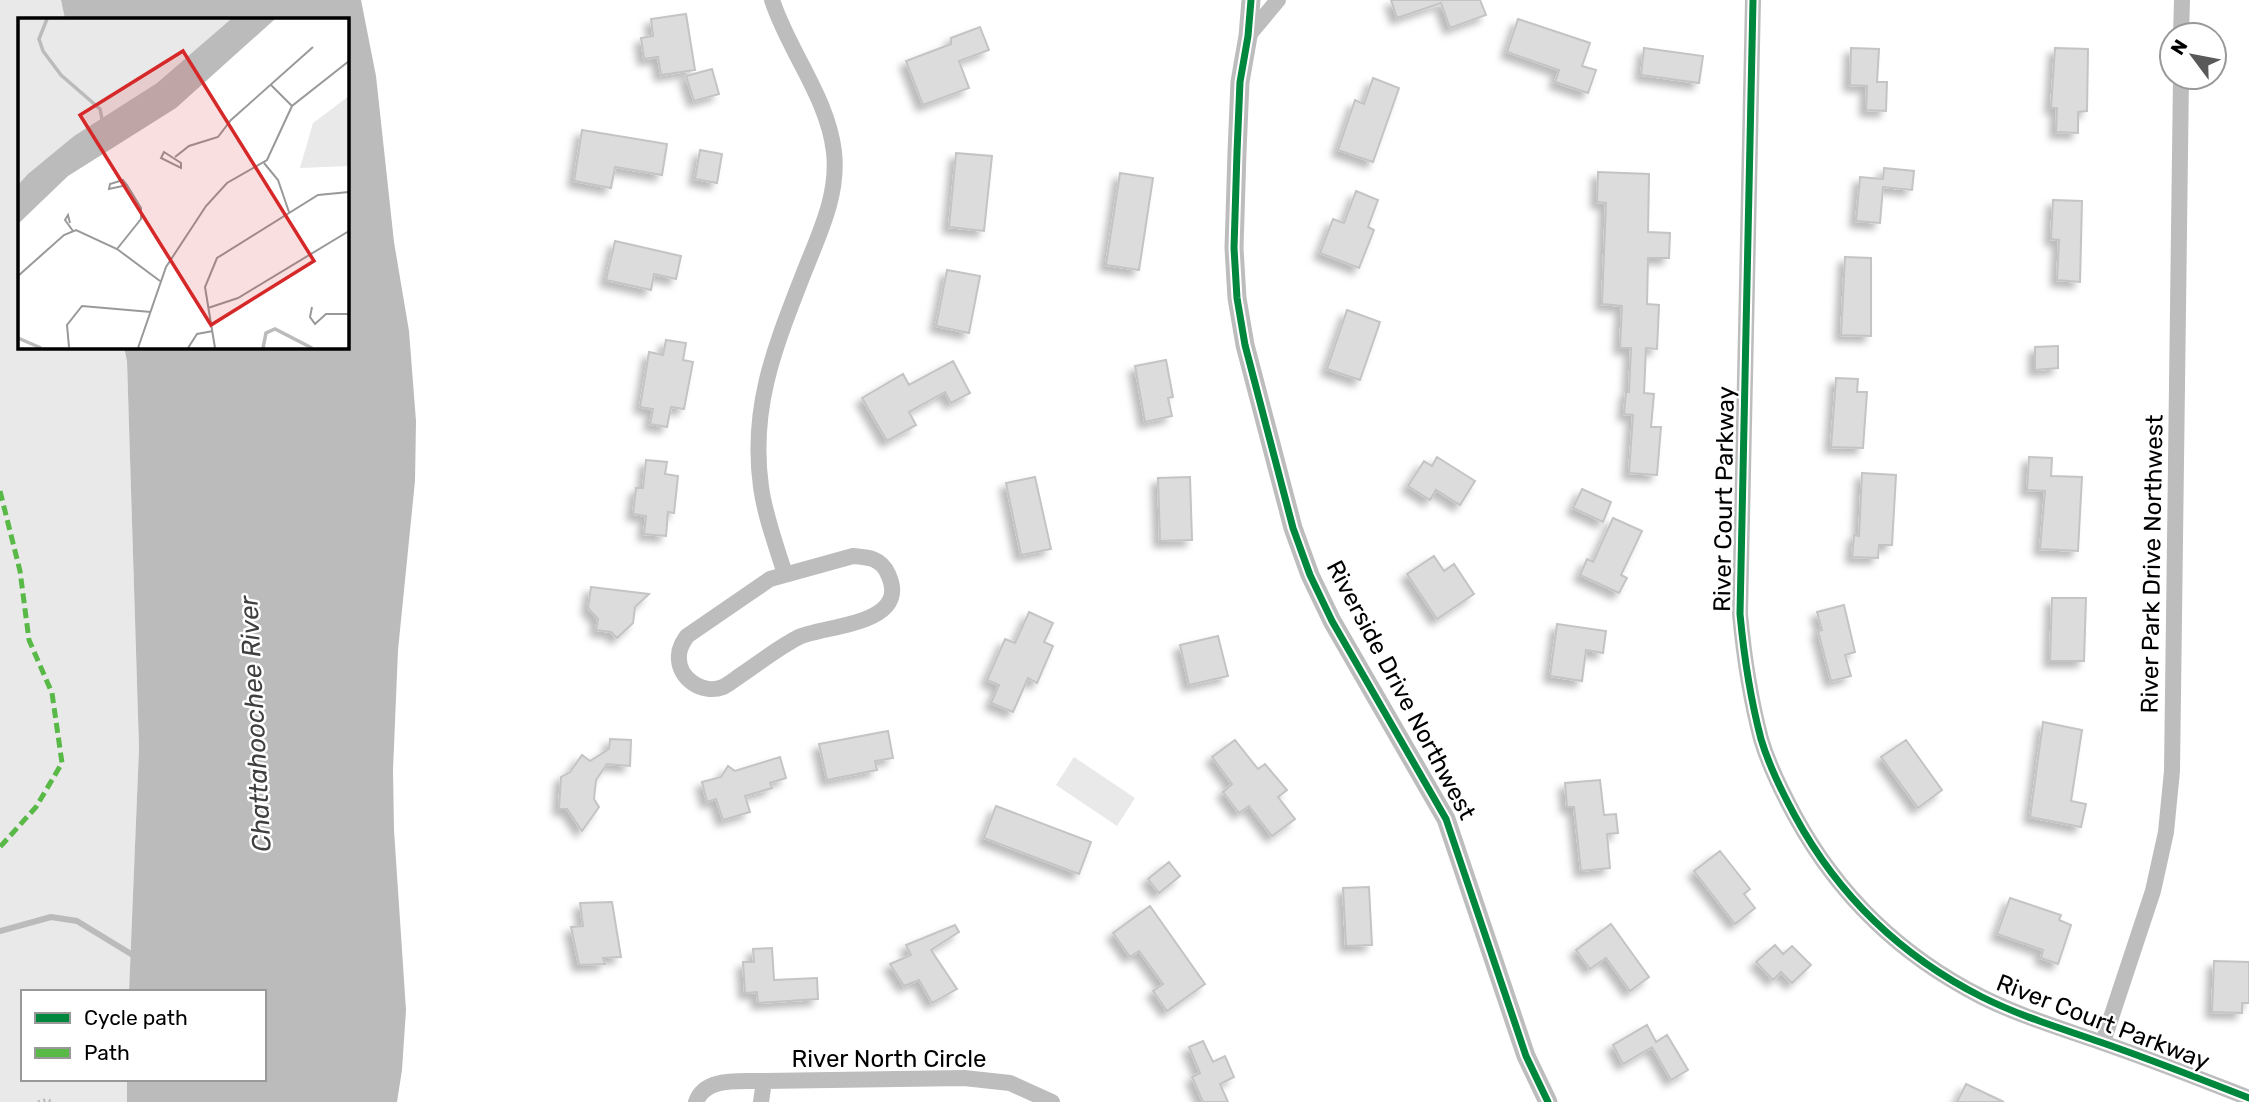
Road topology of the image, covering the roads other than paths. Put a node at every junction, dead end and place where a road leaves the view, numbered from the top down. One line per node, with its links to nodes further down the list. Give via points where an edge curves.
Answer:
1 (772, 0): 9 (street, via 825,113 834,152 830,207 772,355 760,413 761,488)
2 (1251, 0): 7 (street, Riverside Drive Northwest)
3 (1278, 0): 7 (street)
4 (1753, 0): 10 (street, River Court Parkway, via 1741,614 1746,675 1762,741 1781,791 1811,845 1842,888 1884,932 1930,967 1982,997)
5 (2182, 0): 6 (street)
6 (2181, 21)
7 (1248, 36): 16 (street, Riverside Drive Northwest, via 1240,82 1237,152 1237,298 1293,528 1332,621 1446,819 1525,1056)
8 (2181, 91): 10 (street, River Park Drive Northwest, via 2172,772 2166,832 2153,891)
9 (785, 574): 9 (street, via 770,579 687,636 678,657 689,681 705,689 722,687 799,637 872,617 891,597 885,567 872,558 853,556)
10 (2103, 1042): 12 (street, River Court Parkway)
11 (764, 1081): 13 (street, River North Circle, via 713,1083); 14 (street, River North Circle); 15 (street, River North Circle, via 964,1079 1010,1083)
12 (2249, 1098)
13 (696, 1102)
14 (761, 1102)
15 (1052, 1102)
16 (1548, 1102)

